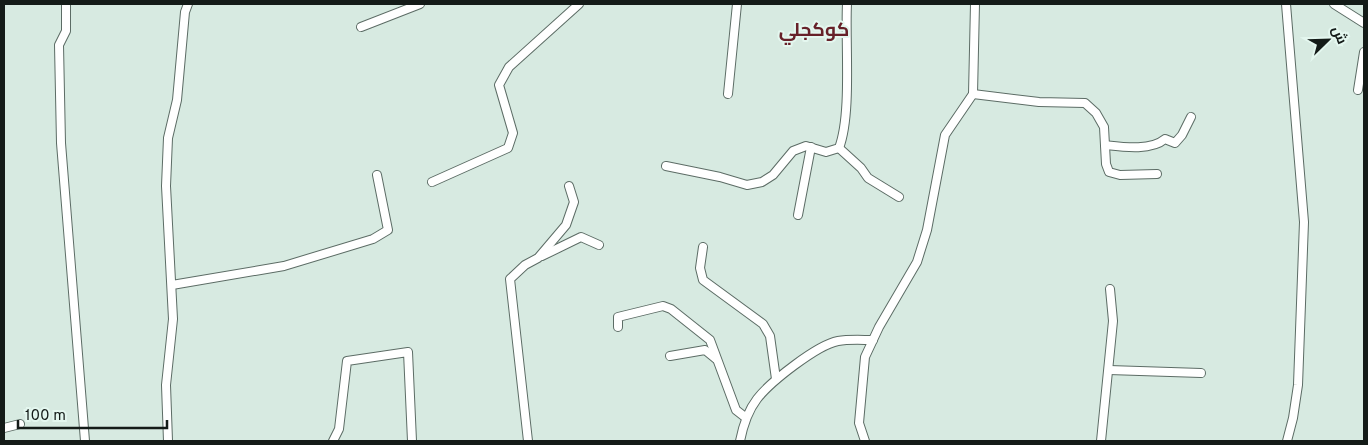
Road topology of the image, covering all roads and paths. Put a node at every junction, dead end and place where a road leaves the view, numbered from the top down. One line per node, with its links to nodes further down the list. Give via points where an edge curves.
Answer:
1 (66, 4): 42 (street, via 66,31 59,45 61,143)
2 (188, 4): 30 (street, via 177,100 168,138 166,186)
3 (420, 4): 11 (street)
4 (579, 4): 23 (street, via 509,67 499,85 513,134 508,148)
5 (737, 4): 14 (street)
6 (847, 4): 19 (street, via 845,114)
7 (975, 4): 15 (street)
8 (1286, 4): 50 (street, via 1304,222 1298,385)
9 (1334, 4): 10 (street)
10 (1364, 23)
11 (361, 27)
12 (1364, 52): 13 (street)
13 (1358, 90)
14 (728, 94)
15 (973, 94): 17 (street, via 1039,102 1085,103 1096,113 1104,128); 33 (street, via 945,135 927,230 917,262)
16 (1191, 117): 17 (street, via 1176,142 1165,139 1159,144)
17 (1105, 146): 22 (street, via 1109,172 1120,175)
18 (811, 147): 19 (street, via 826,152); 20 (street, via 793,151 773,175 762,182 747,185); 26 (street)
19 (839, 148): 25 (street, via 868,178)
20 (666, 166)
21 (377, 174): 30 (street, via 388,230 373,239 284,266)
22 (1157, 174)
23 (432, 182)
24 (570, 186): 29 (street, via 574,202 566,225)
25 (899, 197)
26 (798, 215)
27 (599, 245): 29 (street, via 581,237)
28 (703, 247): 38 (street, via 700,268 703,280 763,324 770,336)
29 (538, 258): 46 (street, via 510,279)
30 (172, 285): 43 (street, via 173,318 166,385)
31 (1110, 289): 36 (street, via 1113,321)
32 (618, 327): 35 (street, via 618,317 663,306 672,309 710,340)
33 (873, 340): 38 (street, via 837,341); 48 (street, via 866,357 859,423)
34 (670, 356): 35 (street, via 705,350)
35 (716, 359): 39 (street, via 736,410)
36 (1109, 370): 37 (street); 49 (street)
37 (1201, 373)
38 (776, 379): 39 (street, via 757,399)
39 (746, 417): 47 (street)
40 (20, 424): 41 (street)
41 (4, 428)
42 (84, 441)
43 (168, 441)
44 (333, 441): 45 (street, via 339,429 347,361 408,352)
45 (412, 441)
46 (528, 441)
47 (740, 441)
48 (865, 441)
49 (1101, 441)
50 (1287, 441)

